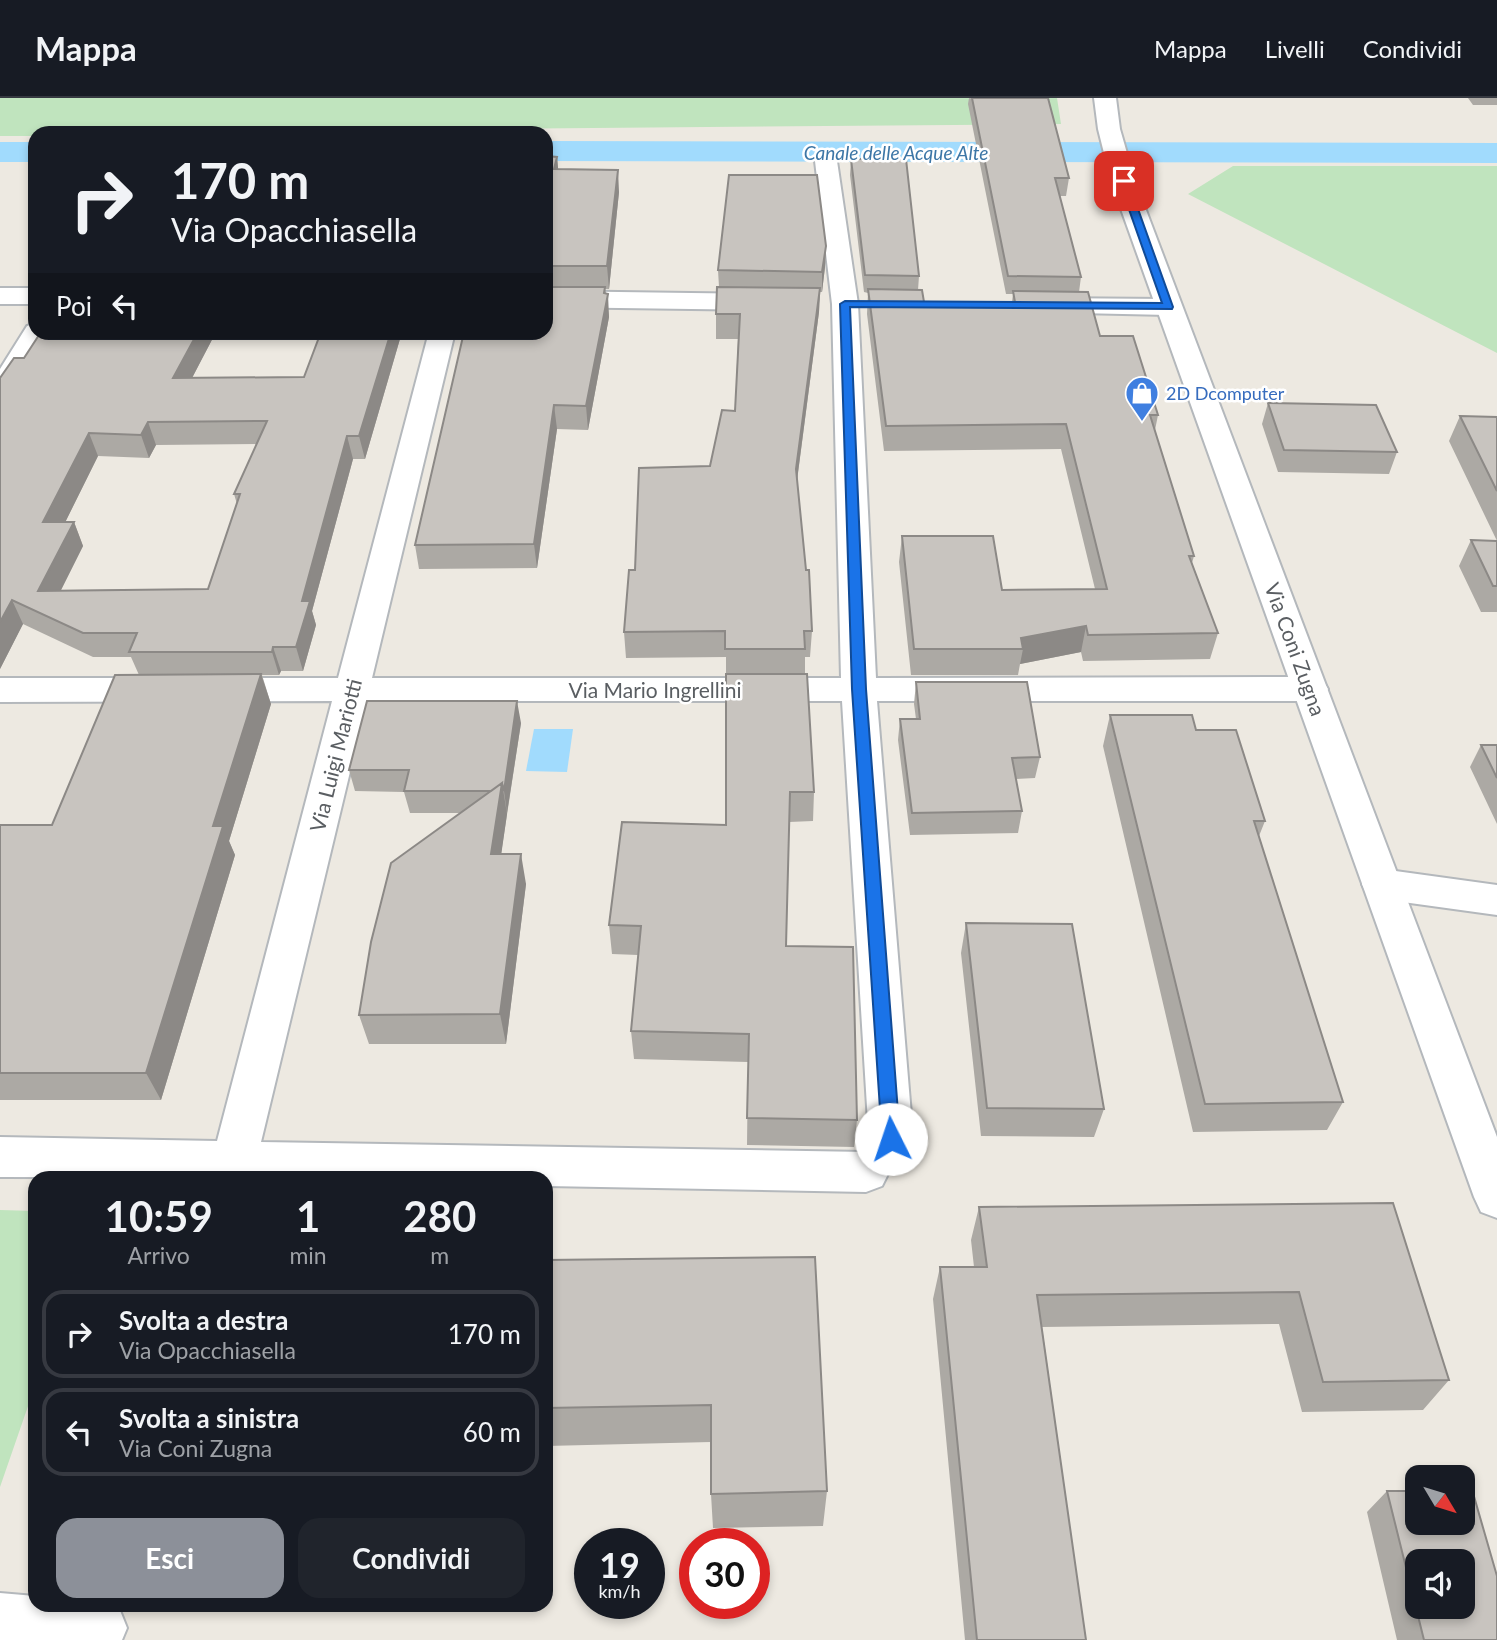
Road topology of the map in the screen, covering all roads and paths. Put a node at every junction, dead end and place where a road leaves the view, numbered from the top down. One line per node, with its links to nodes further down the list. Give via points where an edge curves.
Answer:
1 (1105, 98): 8 (street, Via Coni Zugna, via 1124,181)
2 (826, 161): 13 (street, via 845,304)
3 (0, 296): 4 (street)
4 (28, 296)
5 (553, 299): 6 (street)
6 (790, 303)
7 (1020, 305): 8 (street)
8 (1168, 307): 14 (street, Via Coni Zugna)
9 (31, 340): 11 (street)
10 (440, 340): 12 (street, Via Luigi Mariotti)
11 (0, 392)
12 (351, 689): 13 (street, Via Mario Ingrellini); 15 (street, Via Mario Ingrellini); 19 (street, Via Luigi Mariotti)
13 (859, 689): 14 (street, Via Mario Ingrellini); 19 (street, via 879,1156)
14 (1311, 689): 16 (street, Via Coni Zugna)
15 (0, 690)
16 (1381, 884): 17 (street); 20 (street, Via Coni Zugna)
17 (1497, 900)
18 (0, 1157): 19 (street)
19 (232, 1170)
20 (1497, 1197)
21 (0, 1621): 22 (street)
22 (100, 1624)

